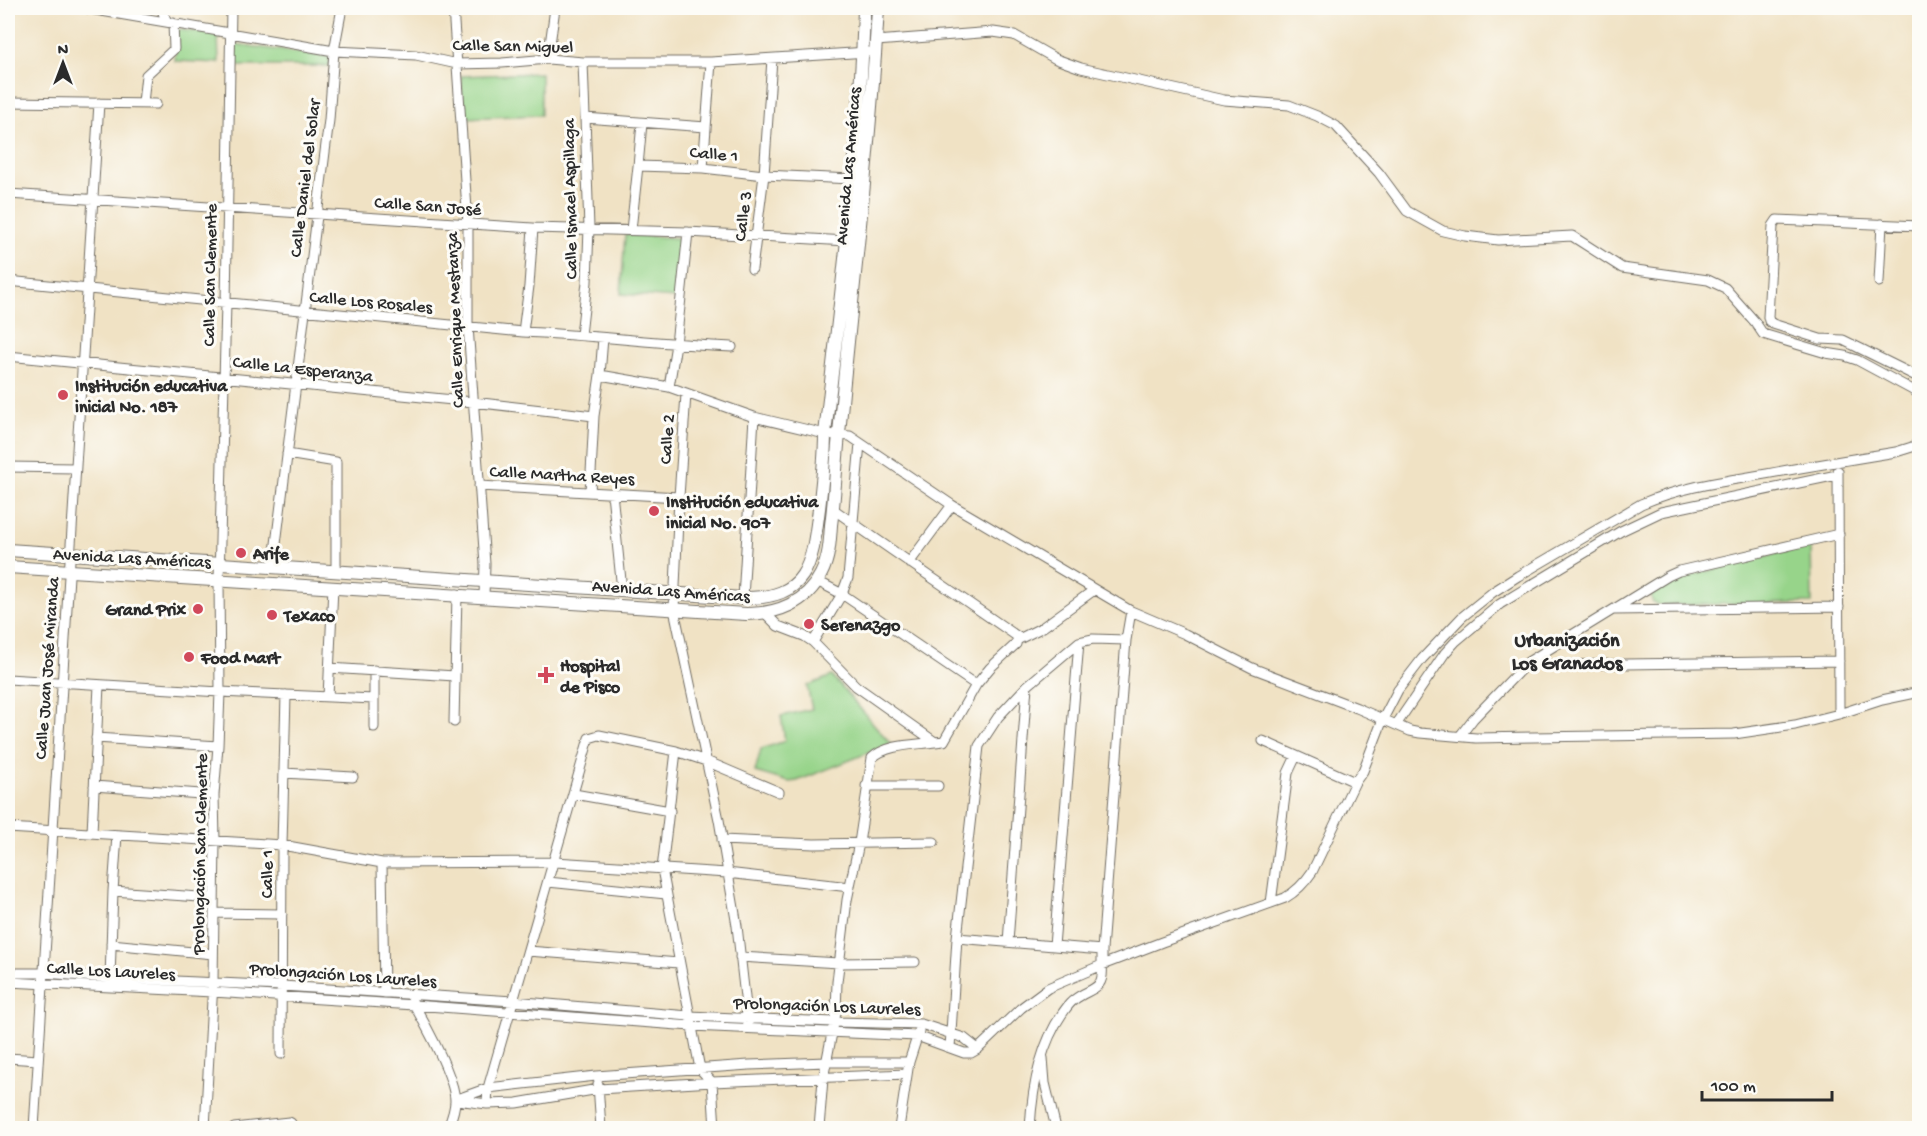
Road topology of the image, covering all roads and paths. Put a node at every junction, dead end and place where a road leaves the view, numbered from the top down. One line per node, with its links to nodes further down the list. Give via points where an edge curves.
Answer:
1 (84, 8): 9 (street, Calle San Miguel)
2 (161, 8): 9 (street)
3 (231, 8): 10 (street, Calle San Clemente)
4 (342, 8): 12 (street, Calle Daniel del Solar)
5 (453, 8): 17 (street, Calle Enrique Mestanza)
6 (555, 8): 13 (street)
7 (864, 8): 11 (main road, Avenida Las Américas)
8 (878, 8): 11 (main road, Avenida Las Américas)
9 (170, 22): 10 (street, Calle San Miguel); 20 (street, via 174,49 146,75)
10 (231, 32): 12 (street, Calle San Miguel); 31 (street, Calle San Clemente)
11 (871, 48): 14 (street, Calle San Miguel); 28 (main road, Avenida Las Américas); 62 (street, Calle San Miguel, via 993,32 1014,35 1081,68 1224,100 1289,105 1336,126 1407,211 1443,231 1498,240 1572,236 1622,268 1708,280 1725,288 1763,334 1857,360); 67 (main road, Avenida Las Américas, via 858,253)
12 (334, 51): 17 (street, Calle San Miguel, via 416,55); 32 (street, Calle Daniel del Solar)
13 (548, 59): 15 (street, Calle San Miguel); 17 (street, Calle San Miguel)
14 (771, 59): 16 (street, Calle San Miguel); 27 (street, Calle 3)
15 (583, 62): 16 (street, Calle San Miguel); 22 (street, Calle Ismael Aspillaga)
16 (711, 63): 24 (street)
17 (457, 64): 33 (street, Calle Enrique Mestanza)
18 (8, 102): 19 (street)
19 (99, 103): 20 (street); 30 (street, Calle Juan José Miranda)
20 (143, 104): 21 (street)
21 (156, 104)
22 (585, 118): 23 (street); 37 (street, Calle Ismael Aspillaga)
23 (642, 123): 24 (street); 25 (street)
24 (706, 127): 26 (street)
25 (638, 166): 26 (street, Calle 1); 38 (street)
26 (704, 168): 27 (street, Calle 1)
27 (764, 175): 28 (street, Calle 1); 40 (street, Calle 3)
28 (852, 179): 41 (main road, Avenida Las Américas)
29 (8, 194): 30 (street, Calle San José)
30 (92, 199): 31 (street, Calle San José); 45 (street, Calle Juan José Miranda)
31 (227, 208): 32 (street, Calle San José); 46 (street, Calle San Clemente)
32 (316, 214): 33 (street, Calle San José); 47 (street, Calle Daniel del Solar)
33 (468, 224): 36 (street, Calle San José); 48 (street, Calle Enrique Mestanza)
34 (1882, 224): 35 (street); 44 (street); 58 (street, via 1777,220 1773,226 1769,321 1820,339 1843,340)
35 (1920, 226)
36 (533, 228): 37 (street, Calle San José); 49 (street)
37 (589, 228): 38 (street, Calle San José); 50 (street, Calle Ismael Aspillaga)
38 (631, 230): 39 (street, Calle San José)
39 (688, 232): 40 (street, Calle San José); 52 (street, Calle 2)
40 (757, 237): 41 (street, Calle San José); 42 (street, Calle 3)
41 (847, 241): 66 (main road, Avenida Las Américas)
42 (752, 269)
43 (8, 281): 45 (street, Calle Los Rosales)
44 (1880, 282)
45 (87, 289): 46 (street, Calle Los Rosales); 55 (street, Calle Juan José Miranda)
46 (226, 303): 47 (street, Calle Los Rosales); 57 (street, Calle San Clemente)
47 (304, 311): 48 (street, Calle Los Rosales); 59 (street, Calle Daniel del Solar)
48 (468, 326): 49 (street, Calle Los Rosales); 63 (street, Calle Enrique Mestanza)
49 (523, 332): 50 (street, Calle Los Rosales)
50 (581, 335): 51 (street, Calle Los Rosales)
51 (603, 338): 52 (street, Calle Los Rosales); 56 (street)
52 (676, 344): 53 (street, Calle Los Rosales); 60 (street, Calle 2)
53 (732, 347)
54 (8, 356): 55 (street, Calle La Esperanza)
55 (82, 364): 57 (street, Calle La Esperanza); 73 (street, Calle Juan José Miranda)
56 (600, 375): 60 (street); 64 (street)
57 (224, 377): 59 (street, Calle La Esperanza); 86 (street, Calle San Clemente)
58 (1920, 378)
59 (295, 384): 63 (street, Calle La Esperanza); 70 (street, Calle Daniel del Solar)
60 (669, 387): 61 (street)
61 (686, 394): 65 (street); 78 (street, Calle 2)
62 (1920, 394)
63 (473, 402): 64 (street, Calle La Esperanza); 75 (street, Calle Enrique Mestanza)
64 (594, 416): 76 (street)
65 (754, 417): 66 (street); 104 (street)
66 (825, 434): 67 (street); 104 (main road, Avenida Las Américas, via 814,548 808,566 798,581 783,592)
67 (839, 436): 68 (street, via 850,436); 80 (main road, Avenida Las Américas)
68 (860, 442): 79 (street); 81 (street)
69 (1920, 442): 71 (street, via 1896,452)
70 (287, 454): 88 (street, Calle Daniel del Solar); 91 (street, via 336,462)
71 (1838, 462): 74 (street); 131 (street, via 1683,489 1641,504 1476,604 1422,659 1398,690)
72 (8, 467): 73 (street)
73 (75, 468): 84 (street, Calle Juan José Miranda)
74 (1837, 475): 82 (street); 133 (street, via 1661,512 1621,531 1500,604 1456,641)
75 (479, 486): 76 (street, Calle Martha Reyes); 94 (street, Calle Enrique Mestanza)
76 (590, 492): 77 (street, Calle Martha Reyes)
77 (612, 493): 78 (street, Calle Martha Reyes); 97 (street)
78 (679, 497): 101 (street, Calle 2)
79 (952, 505): 85 (street); 98 (street)
80 (833, 509): 81 (street); 93 (main road, Avenida Las Américas, via 830,543)
81 (852, 523): 85 (street); 102 (street, via 848,578)
82 (1839, 534): 99 (street, via 1679,571); 105 (street)
83 (8, 550): 84 (main road, Avenida Las Américas)
84 (70, 554): 86 (main road, Avenida Las Américas); 90 (street, Calle Juan José Miranda)
85 (909, 563): 111 (street)
86 (219, 564): 88 (main road, Avenida Las Américas); 92 (street, Calle San Clemente)
87 (8, 567): 90 (main road, Avenida Las Américas)
88 (273, 568): 89 (main road, Avenida Las Américas)
89 (299, 570): 91 (main road, Avenida Las Américas); 95 (main road)
90 (69, 571): 92 (main road, Avenida Las Américas); 121 (street, Calle Juan José Miranda)
91 (336, 572): 94 (main road, Avenida Las Américas)
92 (219, 580): 95 (main road, Avenida Las Américas); 125 (street, Prolongación San Clemente)
93 (817, 581): 102 (street); 110 (main road, Avenida Las Américas, via 792,605)
94 (485, 582): 97 (main road, Avenida Las Américas); 103 (street, Calle Enrique Mestanza)
95 (297, 585): 96 (main road, Avenida Las Américas)
96 (333, 587): 100 (main road, Avenida Las Américas); 117 (street)
97 (622, 590): 101 (main road, Avenida Las Américas)
98 (1094, 590): 109 (street); 111 (street, via 1044,627)
99 (1645, 590): 107 (street); 108 (street)
100 (457, 594): 103 (main road, Avenida Las Américas); 119 (street)
101 (675, 594): 104 (main road, Avenida Las Américas); 106 (street, Calle 2)
102 (842, 594): 113 (street); 123 (street)
103 (484, 596): 106 (main road, Avenida Las Américas)
104 (743, 598)
105 (1839, 607): 107 (street); 115 (street)
106 (674, 609): 110 (main road, Avenida Las Américas); 142 (street, Calle 2)
107 (1653, 609): 108 (street)
108 (1613, 610): 116 (street)
109 (1131, 611): 112 (street); 131 (street, via 1252,668)
110 (765, 613): 113 (street, via 778,626)
111 (1019, 639): 123 (street)
112 (1126, 640): 114 (street); 178 (street)
113 (813, 642): 138 (street, via 856,686)
114 (1079, 642): 124 (street); 177 (street)
115 (1839, 661): 116 (street, via 1554,665); 130 (street)
116 (1528, 662): 135 (street)
117 (329, 668): 118 (street); 128 (street)
118 (374, 670): 119 (street); 129 (street)
119 (455, 676): 132 (street)
120 (8, 680): 121 (street)
121 (62, 682): 122 (street); 154 (street, Calle Juan José Miranda)
122 (99, 685): 125 (street); 136 (street)
123 (976, 685): 138 (street, via 948,737)
124 (1028, 686): 174 (street, via 998,717 978,746); 175 (street)
125 (220, 692): 127 (street); 139 (street, Prolongación San Clemente)
126 (1920, 692): 130 (street)
127 (286, 695): 128 (street); 143 (street, Calle 1)
128 (328, 697): 129 (street)
129 (374, 699): 134 (street)
130 (1839, 714): 135 (street, via 1734,734)
131 (1383, 719): 133 (street); 145 (street)
132 (454, 722)
133 (1396, 725): 135 (street, via 1420,733)
134 (374, 727)
135 (1460, 736)
136 (96, 738): 139 (street); 146 (street)
137 (1263, 741): 141 (street)
138 (936, 742): 147 (street, via 879,752 872,758)
139 (218, 746): 151 (street, Prolongación San Clemente)
140 (676, 751): 142 (street); 150 (street, via 592,736); 152 (street)
141 (1296, 756): 145 (street); 171 (street, via 1288,773)
142 (706, 760): 149 (street); 158 (street, Calle 2)
143 (284, 773): 144 (street); 161 (street, Calle 1)
144 (353, 777)
145 (1355, 782): 171 (street, via 1304,884)
146 (94, 786): 151 (street); 155 (street)
147 (866, 786): 148 (street); 160 (street)
148 (938, 786)
149 (779, 792)
150 (574, 794): 152 (street); 162 (street)
151 (214, 795): 157 (street, Prolongación San Clemente)
152 (670, 811): 164 (street)
153 (8, 828): 154 (street)
154 (52, 831): 155 (street); 187 (street, Calle Juan José Miranda)
155 (92, 833): 156 (street)
156 (117, 835): 157 (street); 168 (street)
157 (215, 840): 161 (street); 170 (street, Prolongación San Clemente)
158 (722, 840): 160 (street); 165 (street, Calle 2)
159 (933, 842): 160 (street)
160 (859, 843): 167 (street)
161 (282, 844): 163 (street); 173 (street, Calle 1)
162 (555, 862): 163 (street); 164 (street); 166 (street)
163 (382, 863): 193 (street)
164 (662, 869): 165 (street); 169 (street)
165 (727, 873): 167 (street); 181 (street, Calle 2)
166 (548, 882): 169 (street); 179 (street)
167 (850, 887): 184 (street)
168 (113, 891): 170 (street); 176 (street)
169 (666, 894): 183 (street)
170 (214, 898): 172 (street, Prolongación San Clemente)
171 (1271, 903): 185 (street)
172 (214, 913): 173 (street); 180 (street, Prolongación San Clemente)
173 (282, 914): 192 (street, Calle 1)
174 (957, 938): 175 (street); 204 (street)
175 (1008, 942): 177 (street)
176 (111, 944): 180 (street); 188 (street)
177 (1054, 946): 178 (street)
178 (1102, 950): 185 (street)
179 (528, 951): 183 (street); 195 (street)
180 (213, 954): 191 (street, Prolongación San Clemente)
181 (740, 957): 184 (street); 199 (street, Calle 2)
182 (915, 962): 184 (street)
183 (679, 963): 198 (street)
184 (839, 963): 202 (street)
185 (1102, 965): 207 (street, via 1048,988); 209 (street, via 1103,976 1097,988 1073,1000)
186 (8, 973): 187 (street, Calle Los Laureles)
187 (44, 973): 188 (street, Prolongación Los Laureles); 190 (street, Calle Juan José Miranda)
188 (110, 978): 191 (street, Prolongación Los Laureles)
189 (8, 982): 190 (street, Calle Los Laureles)
190 (43, 983): 191 (street, Calle Los Laureles); 211 (street, Calle Juan José Miranda)
191 (213, 987): 192 (street, Prolongación Los Laureles); 224 (street, Prolongación San Clemente)
192 (282, 991): 193 (street, Prolongación Los Laureles); 196 (street, Prolongación Los Laureles); 208 (street, Calle 1)
193 (384, 993): 194 (street, Prolongación Los Laureles)
194 (408, 994): 195 (street, Prolongación Los Laureles); 196 (street)
195 (513, 1001): 197 (street); 198 (street, Prolongación Los Laureles)
196 (414, 1005): 197 (street, Prolongación Los Laureles); 221 (street, via 444,1064)
197 (510, 1012): 201 (street, Prolongación Los Laureles); 219 (street)
198 (688, 1016): 199 (street, Prolongación Los Laureles); 201 (street)
199 (747, 1018): 202 (street, Prolongación Los Laureles); 203 (street, Calle 2)
200 (921, 1024): 202 (street, Prolongación Los Laureles); 204 (street, Prolongación Los Laureles); 205 (street)
201 (691, 1026): 203 (street, Prolongación Los Laureles); 214 (street)
202 (833, 1027): 203 (street, Prolongación Los Laureles); 205 (street, Prolongación Los Laureles); 212 (street)
203 (748, 1029)
204 (951, 1033): 206 (street); 207 (street, Prolongación Los Laureles)
205 (918, 1036): 206 (street, Prolongación Los Laureles); 213 (street)
206 (950, 1048): 207 (street, Prolongación Los Laureles, via 967,1054)
207 (978, 1049)
208 (281, 1054)
209 (1043, 1055): 232 (street); 233 (street)
210 (8, 1058): 211 (street)
211 (38, 1060): 223 (street, Calle Juan José Miranda)
212 (826, 1062): 213 (street); 214 (street); 217 (street)
213 (909, 1062): 215 (street)
214 (700, 1069): 216 (street); 218 (street)
215 (907, 1074): 217 (street); 231 (street)
216 (596, 1076): 219 (street); 220 (street)
217 (823, 1079): 218 (street); 230 (street)
218 (712, 1082): 220 (street); 229 (street)
219 (488, 1088): 221 (street); 222 (street)
220 (598, 1089): 222 (street); 228 (street)
221 (455, 1100): 222 (street); 227 (street)
222 (487, 1104)
223 (34, 1128)
224 (205, 1128)
225 (234, 1128): 226 (street, via 289,1122)
226 (292, 1128)
227 (448, 1128)
228 (601, 1128)
229 (716, 1128)
230 (819, 1128)
231 (899, 1128)
232 (1030, 1128)
233 (1056, 1128)

